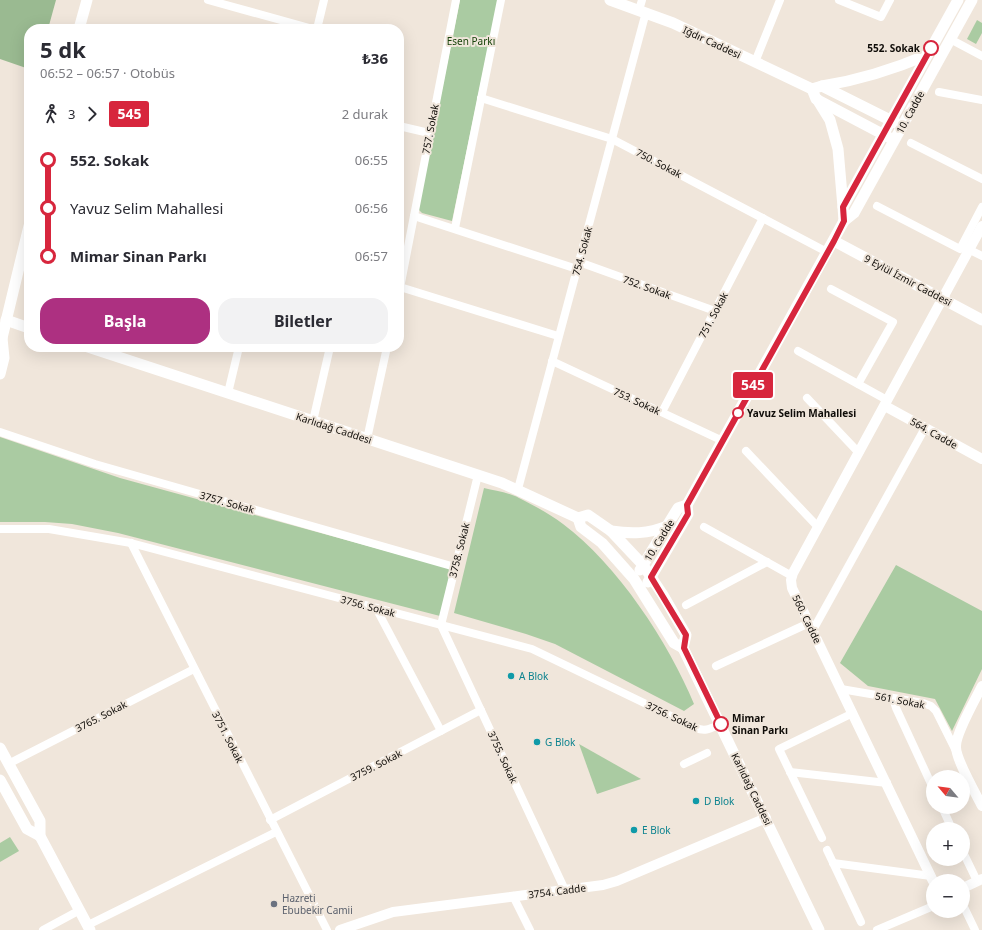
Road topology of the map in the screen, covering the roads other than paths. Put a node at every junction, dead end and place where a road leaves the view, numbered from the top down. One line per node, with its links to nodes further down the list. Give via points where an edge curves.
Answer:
1 (87, 0): 13 (main road)
2 (208, 0): 14 (street)
3 (324, 0): 15 (street)
4 (456, 0): 27 (street, 757. Sokak)
5 (501, 0): 22 (street)
6 (610, 0): 12 (main road, Iğdır Caddesi)
7 (780, 0): 19 (street)
8 (839, 0): 9 (street, via 881,17)
9 (890, 0)
10 (958, 0): 17 (main road, 10. Cadde)
11 (972, 0): 16 (main road, 10. Cadde)
12 (642, 7): 19 (main road, Iğdır Caddesi); 29 (street, 754. Sokak)
13 (80, 24)
14 (295, 24)
15 (317, 24)
16 (950, 39): 18 (street); 25 (main road, 10. Cadde)
17 (927, 55): 20 (main road, via 898,68); 24 (main road, 10. Cadde)
18 (982, 56)
19 (755, 62): 20 (main road, Iğdır Caddesi)
20 (817, 91): 24 (main road, Iğdır Caddesi); 28 (main road, Iğdır Caddesi); 34 (main road, via 830,120 838,149)
21 (939, 92): 23 (street)
22 (481, 98): 29 (street, 750. Sokak); 40 (street)
23 (982, 100)
24 (891, 120): 25 (main road, Iğdır Caddesi); 28 (main road, 10. Cadde)
25 (902, 125): 30 (main road, 10. Cadde)
26 (404, 127): 27 (street)
27 (429, 133): 36 (street, 757. Sokak)
28 (883, 134): 30 (main road, Iğdır Caddesi); 34 (main road, 10. Cadde)
29 (612, 139): 37 (street, 750. Sokak); 47 (street, 754. Sokak)
30 (894, 140): 38 (main road, 10. Cadde, via 854,213)
31 (911, 142): 32 (street)
32 (982, 179)
33 (878, 206): 35 (street, via 960,249)
34 (843, 207): 38 (main road)
35 (982, 208)
36 (414, 216): 40 (street, 752. Sokak); 45 (street, 757. Sokak)
37 (763, 218): 44 (street, 750. Sokak); 51 (street, 751. Sokak)
38 (844, 221): 41 (main road, 10. Cadde)
39 (982, 226): 43 (street)
40 (455, 228): 47 (street, 752. Sokak)
41 (834, 241): 44 (main road, 10. Cadde); 50 (main road, 9 Eylül İzmir Caddesi)
42 (24, 246): 52 (main road)
43 (970, 250): 46 (street); 50 (street)
44 (827, 252): 73 (main road, 10. Cadde)
45 (404, 253)
46 (982, 256)
47 (578, 266): 51 (street, 752. Sokak); 55 (street, 754. Sokak)
48 (831, 289): 64 (street, via 892,322)
49 (404, 291): 55 (street)
50 (944, 298): 53 (main road, 9 Eylül İzmir Caddesi); 67 (street)
51 (715, 311): 68 (street, 751. Sokak)
52 (6, 320): 54 (main road); 56 (main road)
53 (982, 320)
54 (24, 326)
55 (558, 336): 62 (street, 754. Sokak)
56 (1, 339): 63 (main road, via 4,358)
57 (798, 350): 64 (street)
58 (103, 352): 65 (main road, Karlıdağ Caddesi)
59 (238, 352): 65 (street)
60 (329, 352): 69 (street)
61 (386, 352): 72 (street)
62 (552, 361): 68 (street, 753. Sokak); 78 (street, 754. Sokak)
63 (0, 374)
64 (858, 384): 67 (street)
65 (228, 393): 69 (main road, Karlıdağ Caddesi)
66 (807, 398): 75 (street)
67 (886, 403): 70 (street, 564. Cadde); 75 (street)
68 (662, 412): 73 (street, 753. Sokak)
69 (313, 421): 72 (main road, Karlıdağ Caddesi)
70 (924, 428): 76 (street, 564. Cadde); 97 (street)
71 (0, 432): 89 (street, 3757. Sokak, via 110,468)
72 (367, 439): 77 (main road, Karlıdağ Caddesi)
73 (723, 441): 79 (main road, 10. Cadde)
74 (746, 451): 83 (street)
75 (859, 453): 83 (street)
76 (981, 456)
77 (478, 475): 78 (main road, Karlıdağ Caddesi); 89 (street, 3758. Sokak)
78 (518, 489): 80 (main road, Karlıdağ Caddesi)
79 (687, 505): 81 (main road, 10. Cadde, via 678,508); 91 (main road, 10. Cadde, via 688,514)
80 (578, 518): 85 (main road, Karlıdağ Caddesi, via 588,515); 92 (main road, Karlıdağ Caddesi, via 581,527 602,543)
81 (667, 526): 85 (main road, via 652,532); 88 (main road, 10. Cadde)
82 (704, 527): 87 (street)
83 (818, 527): 90 (street)
84 (0, 529): 86 (street, 3756. Sokak, via 49,529)
85 (611, 531): 88 (main road, Karlıdağ Caddesi)
86 (131, 543): 95 (street, 3756. Sokak); 100 (street, 3751. Sokak)
87 (767, 562): 90 (street); 94 (street)
88 (643, 565): 91 (main road, Karlıdağ Caddesi); 92 (main road, 10. Cadde)
89 (455, 567): 96 (street, 3758. Sokak)
90 (792, 576): 97 (street, 560. Cadde, via 792,588)
91 (651, 577): 93 (main road, 10. Cadde); 98 (main road, Karlıdağ Caddesi, via 686,635)
92 (634, 579): 93 (main road, Karlıdağ Caddesi)
93 (643, 591): 98 (main road, Karlıdağ Caddesi, via 674,643)
94 (686, 605)
95 (376, 608): 96 (street, 3756. Sokak); 107 (street)
96 (441, 625): 104 (street, 3755. Sokak); 106 (street, 3756. Sokak, via 532,649 696,728 709,730)
97 (811, 626): 99 (street); 102 (street, 560. Cadde)
98 (684, 648): 106 (main road, Karlıdağ Caddesi)
99 (716, 666)
100 (194, 669): 111 (street, 3765. Sokak); 119 (street, 3751. Sokak)
101 (982, 686): 109 (street, via 959,735)
102 (841, 689): 103 (street, 561. Sokak); 105 (street, 560. Cadde)
103 (893, 698): 109 (street, 561. Sokak, via 923,703 936,711); 114 (street)
104 (481, 710): 107 (street, 3759. Sokak); 130 (street, 3755. Sokak)
105 (853, 713): 113 (street, via 779,749); 116 (street, 560. Cadde)
106 (721, 724): 118 (main road, Karlıdağ Caddesi)
107 (441, 731): 119 (street, 3759. Sokak)
108 (0, 748): 111 (main road)
109 (956, 751): 117 (street)
110 (707, 753): 112 (street)
111 (8, 764): 121 (main road, via 40,821)
112 (684, 764)
113 (790, 772): 116 (street); 122 (street)
114 (926, 773)
115 (0, 780): 121 (main road, via 27,829)
116 (887, 784): 126 (street, 560. Cadde)
117 (982, 806)
118 (766, 818): 130 (street, 3754. Cadde, via 617,881); 141 (main road, Karlıdağ Caddesi)
119 (270, 820): 120 (street, 3751. Sokak)
120 (276, 832): 136 (street); 138 (street, 3751. Sokak)
121 (40, 836): 133 (main road)
122 (822, 838)
123 (827, 850): 124 (street)
124 (833, 863): 127 (street); 135 (street)
125 (970, 864): 128 (street)
126 (930, 874)
127 (926, 877)
128 (979, 880): 129 (street)
129 (970, 884)
130 (565, 890): 131 (street, 3754. Cadde)
131 (513, 896): 139 (street, 3754. Cadde, via 393,912); 140 (street)
132 (926, 908): 142 (street)
133 (80, 910): 136 (main road); 137 (street)
134 (969, 918): 143 (street)
135 (861, 922)
136 (89, 928)
137 (43, 930)
138 (326, 930)
139 (340, 930)
140 (530, 930)
141 (819, 930)
142 (876, 930)
143 (975, 930)

